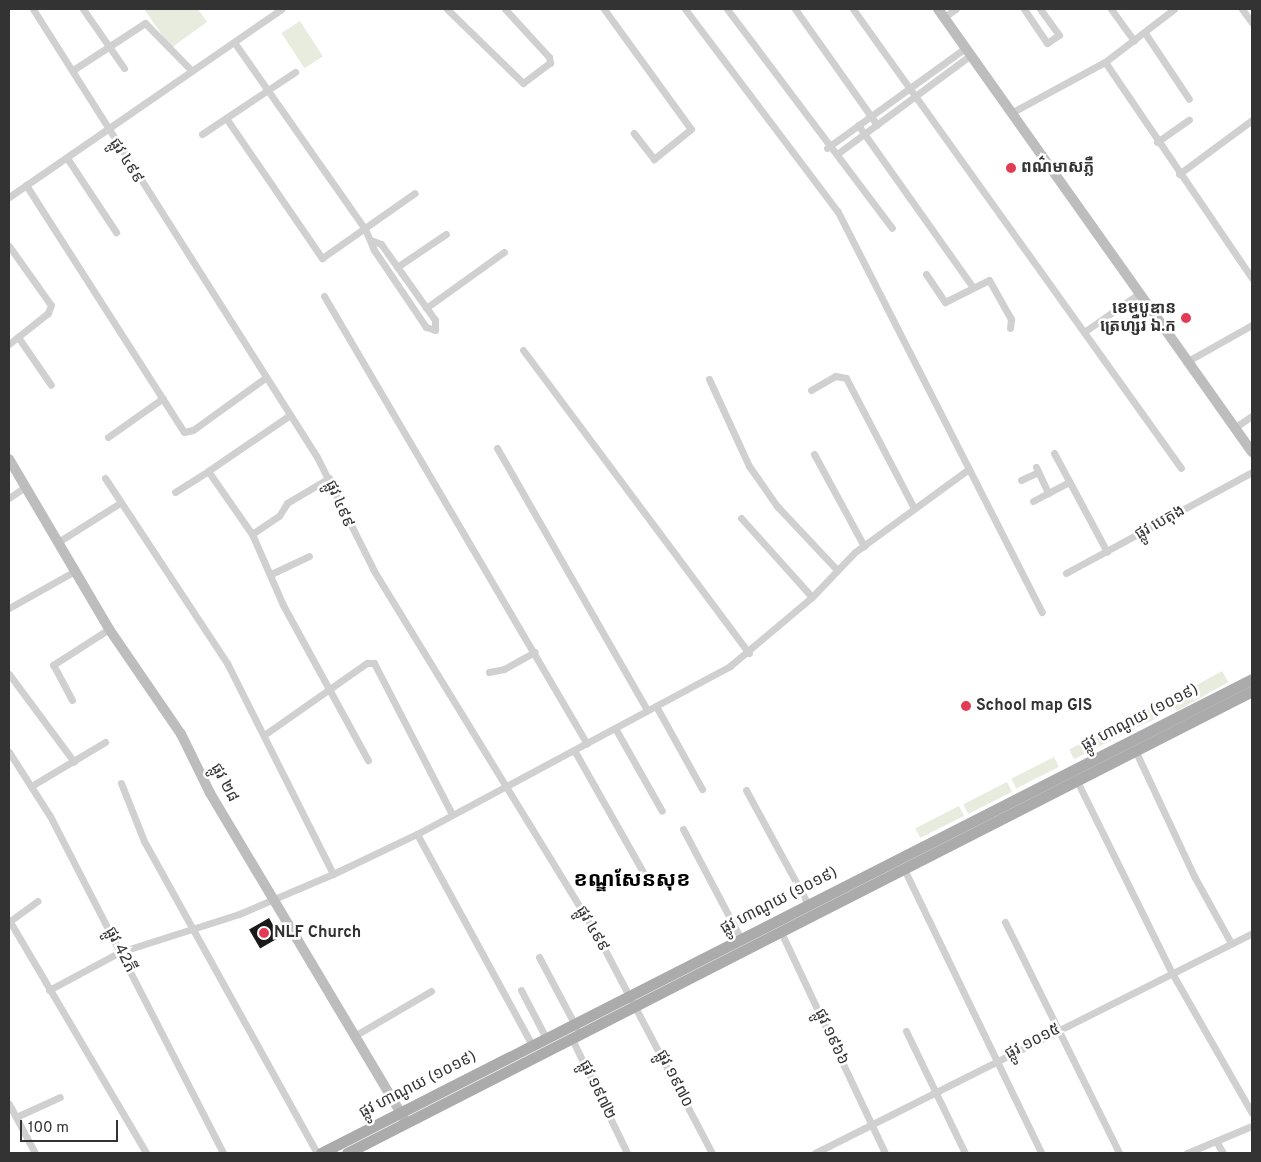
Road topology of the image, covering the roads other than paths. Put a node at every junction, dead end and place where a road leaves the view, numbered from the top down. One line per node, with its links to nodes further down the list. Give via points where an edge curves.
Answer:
1 (32, 9): 27 (street, ផ្លូវ ៤៩៩)
2 (83, 9): 23 (street)
3 (282, 9): 17 (street)
4 (447, 9): 5 (street, via 523,83 550,63 549,57)
5 (505, 9)
6 (604, 9): 42 (street, via 691,129 654,159)
7 (685, 9): 89 (street, via 838,212)
8 (727, 9): 46 (street)
9 (794, 9): 35 (street)
10 (853, 9): 30 (street)
11 (956, 9): 18 (street)
12 (1024, 9): 13 (street, via 1048,43 1059,35)
13 (1040, 9)
14 (1111, 9): 21 (street)
15 (1174, 9): 20 (street)
16 (1242, 9): 19 (street)
17 (270, 12): 22 (street)
18 (941, 13): 24 (street)
19 (1252, 23)
20 (1144, 33): 21 (street); 33 (street)
21 (1134, 41): 25 (street)
22 (234, 42): 28 (street); 31 (street)
23 (109, 46): 26 (street); 27 (street); 28 (street, via 145,22)
24 (968, 52): 30 (street); 32 (street); 34 (street)
25 (1105, 62): 34 (street); 45 (street)
26 (124, 68)
27 (73, 70): 41 (street, ផ្លូវ ៤៩៩)
28 (192, 71): 41 (street)
29 (295, 72): 31 (street)
30 (910, 88): 32 (street); 35 (street)
31 (267, 90): 36 (street); 54 (street)
32 (916, 96): 40 (street); 69 (street)
33 (1189, 99)
34 (1011, 112): 64 (street)
35 (870, 116): 39 (street); 40 (street)
36 (226, 118): 43 (street); 54 (street, via 322,258)
37 (1189, 120): 45 (street)
38 (1252, 120): 49 (street)
39 (858, 125): 44 (street); 46 (street)
40 (877, 125): 44 (street)
41 (106, 130): 48 (street); 74 (street, ផ្លូវ ៤៩៩)
42 (634, 133)
43 (202, 134)
44 (865, 134): 47 (street); 63 (street)
45 (1157, 142): 49 (street)
46 (827, 148): 47 (street)
47 (837, 154): 53 (street)
48 (67, 158): 50 (street); 55 (street)
49 (1180, 174): 62 (street)
50 (26, 185): 52 (street); 78 (street)
51 (415, 192): 54 (street)
52 (9, 197)
53 (892, 228)
54 (365, 229): 57 (street)
55 (116, 232)
56 (446, 234): 60 (street)
57 (373, 241): 60 (street, via 381,244); 66 (street, via 374,250 426,328 435,330 437,326)
58 (9, 246): 70 (street, via 51,305 48,314)
59 (504, 252): 66 (street)
60 (397, 267): 66 (street)
61 (926, 274): 63 (street, via 945,302)
62 (1252, 278)
63 (972, 286): 68 (street, via 989,280 1011,319)
64 (1137, 294): 69 (street); 73 (street)
65 (324, 296): 117 (street)
66 (426, 308)
67 (1252, 325): 73 (street)
68 (1010, 328)
69 (1084, 332): 88 (street)
70 (18, 336): 71 (street); 76 (street)
71 (9, 344)
72 (523, 350): 118 (street)
73 (1186, 362): 81 (street)
74 (265, 378): 78 (street, via 193,430 184,432); 79 (street, ផ្លូវ ៤៩៩)
75 (709, 379): 109 (street, via 749,466 777,506)
76 (51, 385)
77 (811, 390): 102 (street, via 835,376 846,378)
78 (163, 398): 82 (street)
79 (290, 415): 90 (street); 93 (street, ផ្លូវ ៤៩៩)
80 (1252, 416): 81 (street)
81 (1234, 428): 84 (street)
82 (108, 437)
83 (497, 448): 126 (street)
84 (1252, 452)
85 (1054, 453): 95 (street)
86 (814, 454): 106 (street)
87 (9, 459): 96 (street, ផ្លូវ ២៨)
88 (1180, 468)
89 (969, 470): 102 (street); 115 (street)
90 (208, 471): 97 (street); 104 (street)
91 (1252, 472): 107 (street, ផ្លូវ បេតុង)
92 (105, 478): 101 (street)
93 (329, 478): 104 (street, via 288,503 279,516); 139 (street, ផ្លូវ ៤៩៩, via 352,534)
94 (1021, 480): 98 (street, via 1036,470)
95 (1070, 482): 98 (street); 107 (street)
96 (25, 487): 99 (street); 105 (street, ផ្លូវ ២៨)
97 (175, 492)
98 (1048, 493): 100 (street)
99 (9, 498)
100 (1033, 501)
101 (120, 503): 105 (street); 128 (street, via 227,663)
102 (914, 508): 106 (street)
103 (741, 518): 113 (street)
104 (252, 534): 112 (street)
105 (58, 542): 110 (street, ផ្លូវ ២៨)
106 (864, 546): 109 (street)
107 (1107, 552): 111 (street, ផ្លូវ បេតុង)
108 (309, 556): 112 (street)
109 (837, 570): 113 (street)
110 (75, 571): 114 (street); 116 (street, ផ្លូវ ២៨)
111 (1066, 573)
112 (270, 574): 122 (street)
113 (812, 597): 118 (street)
114 (9, 608)
115 (1042, 612)
116 (110, 629): 124 (street, via 53,665); 149 (street, ផ្លូវ ២៨, via 181,734)
117 (535, 652): 119 (street, via 504,669); 130 (street)
118 (749, 653): 125 (street)
119 (490, 672)
120 (9, 674): 135 (street)
121 (1252, 679): 136 (main road, ផ្លូវ ហាណូយ (១០១៩))
122 (330, 689): 128 (street); 134 (street); 143 (street, via 367,663 374,663)
123 (1252, 690): 132 (main road, ផ្លូវ ហាណូយ (១០១៩))
124 (72, 700)
125 (656, 706): 126 (street); 140 (street)
126 (647, 710): 127 (street)
127 (615, 728): 130 (street); 142 (street)
128 (264, 735): 147 (street)
129 (106, 742): 135 (street)
130 (587, 744): 131 (street)
131 (574, 750): 139 (street); 148 (street)
132 (1135, 750): 136 (main road, ផ្លូវ ហាណូយ (១០១៩)); 158 (street, via 1194,876)
133 (9, 752): 138 (street, ផ្លូវ 42ភី)
134 (368, 760)
135 (74, 762): 138 (street)
136 (1074, 776): 146 (main road, ផ្លូវ ហាណូយ (១០១៩)); 151 (main road, ផ្លូវ ហាណូយ (១០១៩)); 161 (street)
137 (121, 783): 155 (street, via 139,831)
138 (33, 785): 159 (street, ផ្លូវ 42ភី)
139 (504, 788): 143 (street); 165 (street, ផ្លូវ ៤៩៩)
140 (702, 789)
141 (746, 790): 151 (street)
142 (662, 810)
143 (452, 814): 145 (street)
144 (683, 829): 157 (street)
145 (417, 834): 147 (street); 172 (street)
146 (904, 868): 151 (main road, ផ្លូវ ហាណូយ (១០១៩)); 173 (street)
147 (333, 874): 149 (street)
148 (648, 881)
149 (274, 900): 155 (street); 169 (street, ផ្លូវ ២៨)
150 (38, 901): 152 (street)
151 (811, 909): 154 (main road, ផ្លូវ ហាណូយ (១០១៩))
152 (9, 920): 162 (street)
153 (1005, 922): 167 (street)
154 (778, 926): 157 (main road, ផ្លូវ ហាណូយ (១០១៩)); 165 (main road, ផ្លូវ ហាណូយ (១០១៩)); 180 (street, ផ្លូវ ១៩៦៦)
155 (195, 930): 159 (street); 186 (street)
156 (1252, 933): 158 (street, ផ្លូវ ១០១៥)
157 (741, 939): 165 (main road, ផ្លូវ ហាណូយ (១០១៩))
158 (1231, 943): 161 (street, ផ្លូវ ១០១៥)
159 (120, 952): 162 (street); 185 (street, ផ្លូវ 42ភី)
160 (539, 957): 166 (street, ផ្លូវ ១៩៧២)
161 (1172, 973): 167 (street, ផ្លូវ ១០១៥); 177 (street)
162 (49, 990): 184 (street)
163 (521, 990): 171 (street)
164 (431, 991): 169 (street)
165 (633, 1000): 166 (main road, ផ្លូវ ហាណូយ (១០១៩)); 170 (main road, ផ្លូវ ហាណូយ (១០១៩)); 189 (street, ផ្លូវ ១៩៧០)
166 (570, 1026): 170 (street, ផ្លូវ ១៩៧២); 171 (main road, ផ្លូវ ហាណូយ (១០១៩))
167 (1058, 1030): 173 (street, ផ្លូវ ១០១៥); 194 (street)
168 (906, 1031): 174 (street)
169 (356, 1035): 179 (street, ផ្លូវ ២៨)
170 (576, 1036): 179 (main road, ផ្លូវ ហាណូយ (១០១៩)); 188 (street, ផ្លូវ ១៩៧២)
171 (546, 1038): 172 (main road, ផ្លូវ ហាណូយ (១០១៩))
172 (532, 1045): 179 (main road, ផ្លូវ ហាណូយ (១០១៩))
173 (998, 1060): 174 (street, ផ្លូវ ១០១៥); 193 (street)
174 (936, 1091): 180 (street, ផ្លូវ ១០១៥); 192 (street)
175 (60, 1097): 178 (street)
176 (9, 1104): 178 (street)
177 (1252, 1113)
178 (16, 1117): 183 (street)
179 (404, 1118): 186 (main road, ផ្លូវ ហាណូយ (១០១៩)); 187 (main road, ផ្លូវ ហាណូយ (១០១៩))
180 (872, 1123): 190 (street, ផ្លូវ ១០១៥); 191 (street, ផ្លូវ ១៩៦៦)
181 (1252, 1126): 182 (street)
182 (1216, 1141): 195 (street); 196 (street)
183 (34, 1153)
184 (146, 1153)
185 (223, 1153)
186 (319, 1153)
187 (347, 1153)
188 (627, 1153)
189 (712, 1153)
190 (814, 1153)
191 (885, 1153)
192 (965, 1153)
193 (1041, 1153)
194 (1119, 1153)
195 (1187, 1153)
196 (1223, 1153)

